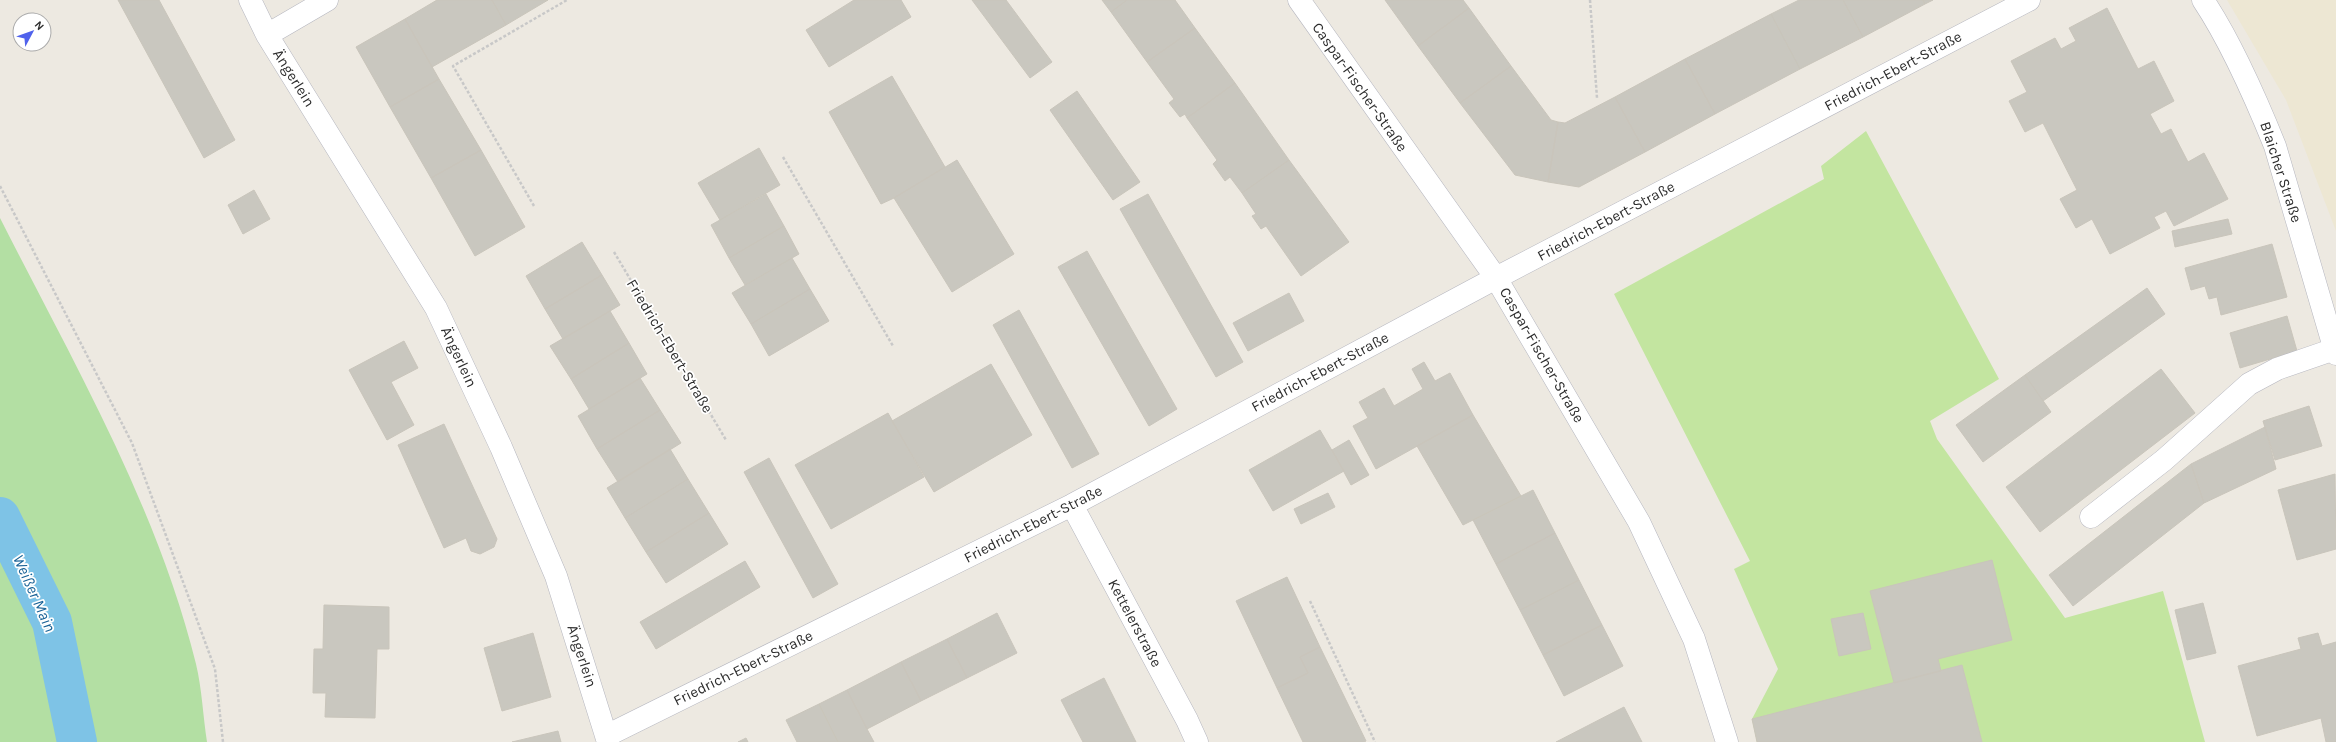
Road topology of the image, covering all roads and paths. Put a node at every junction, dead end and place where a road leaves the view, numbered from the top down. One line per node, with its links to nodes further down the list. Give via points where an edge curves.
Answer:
1 (250, 0): 8 (street, Ängerlein)
2 (327, 0): 8 (street)
3 (567, 0): 12 (path, via 453,66)
4 (1299, 0): 14 (street, Caspar-Fischer-Straße)
5 (1590, 0): 9 (path)
6 (2029, 0): 14 (street, Friedrich-Ebert-Straße)
7 (2202, 0): 16 (street, Blaicher Straße, via 2239,66 2274,146)
8 (267, 35): 21 (street, Ängerlein, via 436,308 501,447 556,576)
9 (1597, 98)
10 (783, 157): 15 (path)
11 (0, 186): 22 (path, via 132,443 215,669)
12 (534, 206)
13 (614, 252): 17 (path, Friedrich-Ebert-Straße)
14 (1496, 278): 18 (street, Friedrich-Ebert-Straße); 25 (street, Caspar-Fischer-Straße, via 1639,522 1694,640)
15 (893, 346)
16 (2335, 351): 19 (street, via 2277,369 2249,384 2164,460)
17 (726, 440)
18 (1072, 505): 21 (street, Friedrich-Ebert-Straße); 23 (street, Kettelerstraße)
19 (2091, 517)
20 (1310, 601): 24 (path)
21 (607, 739)
22 (223, 742)
23 (1197, 742)
24 (1375, 742)
25 (1727, 742)

